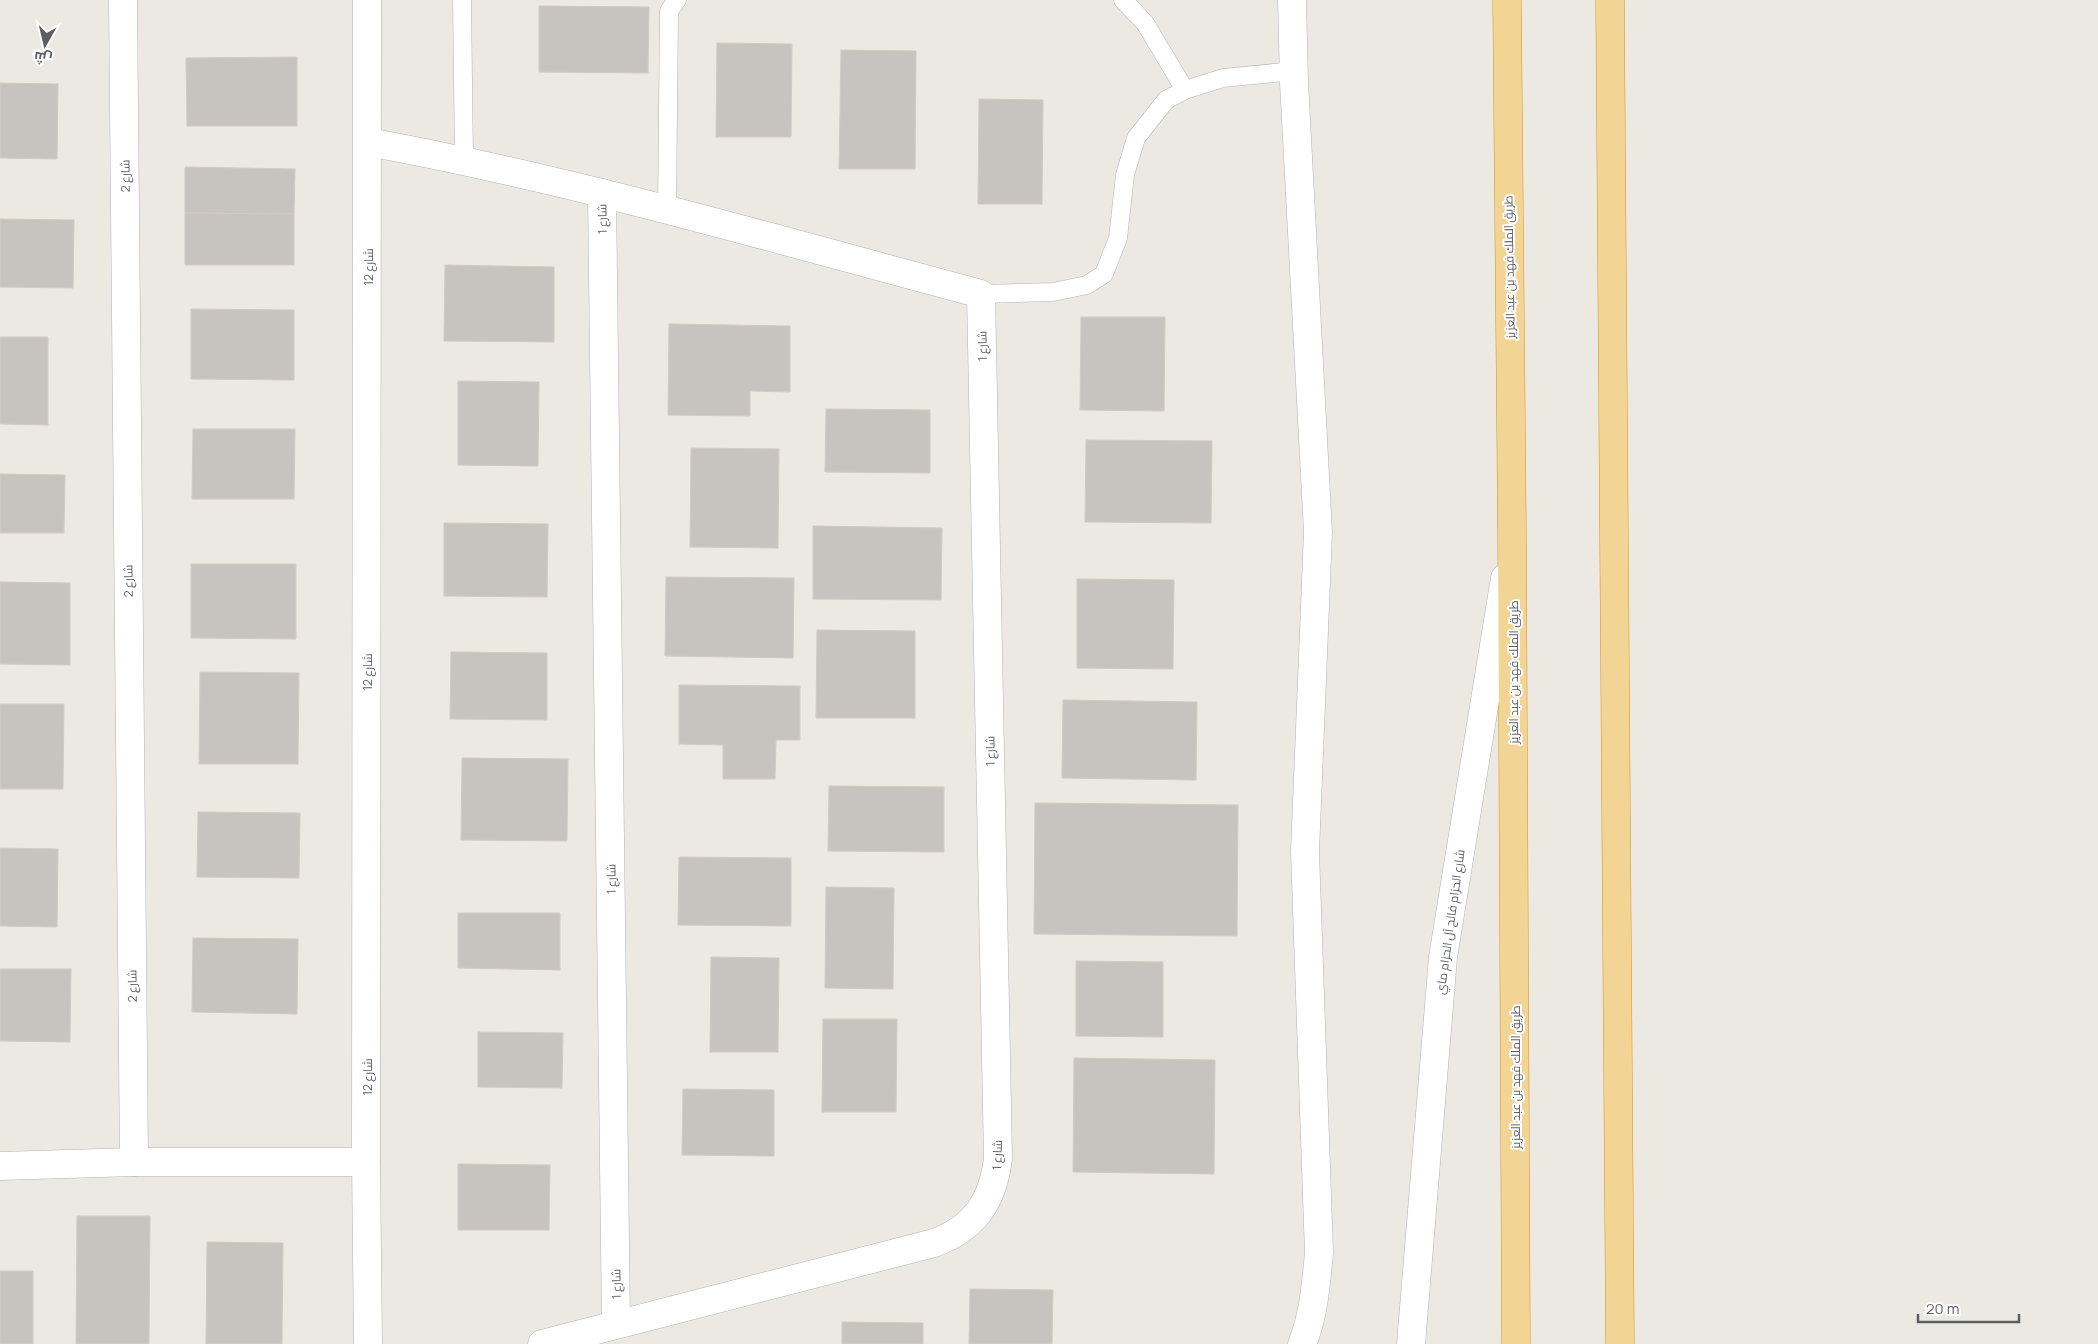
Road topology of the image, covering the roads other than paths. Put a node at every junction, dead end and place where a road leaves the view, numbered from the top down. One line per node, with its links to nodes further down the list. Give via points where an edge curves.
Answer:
1 (123, 0): 17 (street, شارع 2)
2 (367, 0): 11 (street, شارع 12)
3 (462, 0): 12 (lane)
4 (677, 0): 14 (lane, via 669,11)
5 (1123, 0): 10 (lane, via 1145,23)
6 (1292, 0): 9 (street)
7 (1507, 0): 16 (highway, طريق الملك فهد بن عبد العزيز)
8 (1610, 0): 26 (highway)
9 (1294, 71): 10 (lane, via 1223,78); 23 (street, via 1318,532 1305,852 1319,1253 1308,1329)
10 (1185, 90): 15 (lane, via 1166,100 1136,138 1125,175 1118,238 1104,274 1086,285 1053,292)
11 (368, 142): 12 (street, شارع 1); 18 (street, شارع 12)
12 (464, 160): 13 (street, شارع 1)
13 (602, 193): 14 (street, شارع 1); 20 (street, شارع 1)
14 (667, 210): 15 (street, شارع 1)
15 (981, 294): 20 (street, شارع 1, via 996,1177 973,1220 952,1236 934,1243)
16 (1512, 532): 24 (street, شارع الحزام فالح آل الحزام ماي, via 1443,957); 25 (highway, طريق الملك فهد بن عبد العزيز)
17 (134, 1162): 18 (street); 19 (street)
18 (366, 1162): 21 (street, شارع 12)
19 (0, 1166)
20 (616, 1324): 22 (street, شارع 1)
21 (368, 1344)
22 (542, 1344)
23 (1302, 1344)
24 (1411, 1344)
25 (1516, 1344)
26 (1620, 1344)

